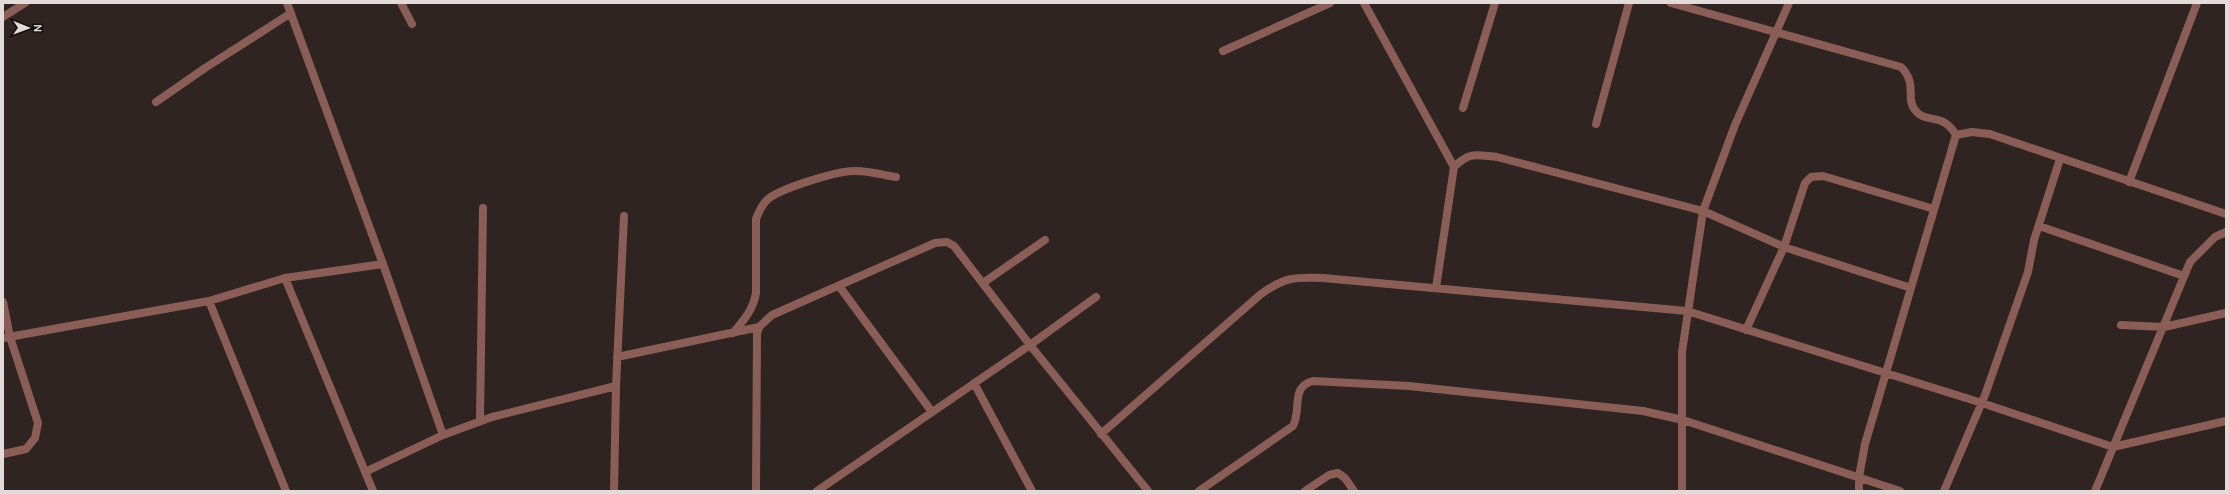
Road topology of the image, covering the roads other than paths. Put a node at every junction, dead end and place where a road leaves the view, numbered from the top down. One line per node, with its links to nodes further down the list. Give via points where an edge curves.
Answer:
1 (25, 3): 12 (street)
2 (287, 3): 11 (street)
3 (402, 3): 13 (street)
4 (1330, 3): 15 (street)
5 (1364, 3): 21 (street)
6 (1495, 3): 17 (street)
7 (1630, 3): 18 (street)
8 (1671, 3): 14 (street)
9 (1789, 3): 14 (street)
10 (2197, 3): 23 (street)
11 (291, 13): 16 (street); 33 (street)
12 (3, 17)
13 (412, 24)
14 (1776, 32): 19 (street, via 1901,67 1909,75 1914,110 1922,117 1939,119 1950,124); 26 (street, via 1735,125)
15 (1223, 51)
16 (156, 102)
17 (1463, 108)
18 (1596, 124)
19 (1956, 135): 20 (street, via 1972,132 1990,134); 25 (street)
20 (2060, 159): 23 (street); 29 (street)
21 (1454, 166): 26 (street, via 1464,157 1497,157); 38 (street)
22 (896, 177): 49 (street, via 855,171 839,172 782,191 768,199 760,208 756,219 754,303)
23 (2129, 182): 27 (street)
24 (483, 208): 60 (street)
25 (1934, 210): 32 (street, via 1823,176 1811,177 1805,183); 39 (street)
26 (1703, 211): 32 (street); 43 (street)
27 (2226, 214)
28 (624, 216): 52 (street)
29 (2039, 226): 34 (street); 56 (street, via 2028,272)
30 (2226, 232): 34 (street, via 2215,237 2190,262)
31 (1045, 240): 36 (street)
32 (1784, 246): 39 (street); 48 (street)
33 (383, 264): 35 (street); 61 (street)
34 (2184, 276): 47 (street)
35 (285, 278): 41 (street); 65 (street)
36 (983, 284): 37 (street, via 954,246 947,242 935,244); 51 (street)
37 (839, 286): 46 (street, via 772,315); 57 (street)
38 (1436, 288): 43 (street); 62 (street, via 1295,277 1277,283)
39 (1911, 288): 53 (street)
40 (1096, 297): 51 (street)
41 (210, 301): 50 (street); 67 (street)
42 (3, 302): 50 (street)
43 (1687, 311): 48 (street); 58 (street, via 1682,352)
44 (2226, 313): 47 (street)
45 (2121, 325): 47 (street)
46 (759, 327): 49 (street); 70 (street)
47 (2164, 327): 63 (street)
48 (1746, 330): 53 (street)
49 (734, 333): 52 (street)
50 (7, 338): 64 (street, via 38,423 36,438 26,449)
51 (1030, 345): 54 (street); 62 (street)
52 (617, 357): 55 (street)
53 (1886, 374): 56 (street); 66 (street, via 1865,444)
54 (974, 383): 57 (street); 72 (street)
55 (616, 386): 60 (street); 69 (street)
56 (1982, 402): 63 (street); 80 (street)
57 (932, 412): 71 (street)
58 (1683, 420): 66 (street); 74 (street, via 1643,411 1417,387 1312,381 1300,389 1298,416 1293,426); 77 (street)
59 (2226, 420): 63 (street)
60 (480, 421): 61 (street)
61 (443, 434): 65 (street)
62 (1101, 434): 73 (street)
63 (2113, 446): 81 (street)
64 (3, 454)
65 (365, 472): 68 (street)
66 (1859, 477): 78 (street); 79 (street)
67 (286, 491)
68 (373, 491)
69 (614, 491)
70 (756, 491)
71 (817, 491)
72 (1032, 491)
73 (1148, 491)
74 (1199, 491)
75 (1305, 491): 76 (street, via 1329,475 1338,473)
76 (1354, 491)
77 (1682, 491)
78 (1859, 491)
79 (1900, 491)
80 (1944, 491)
81 (2095, 491)

